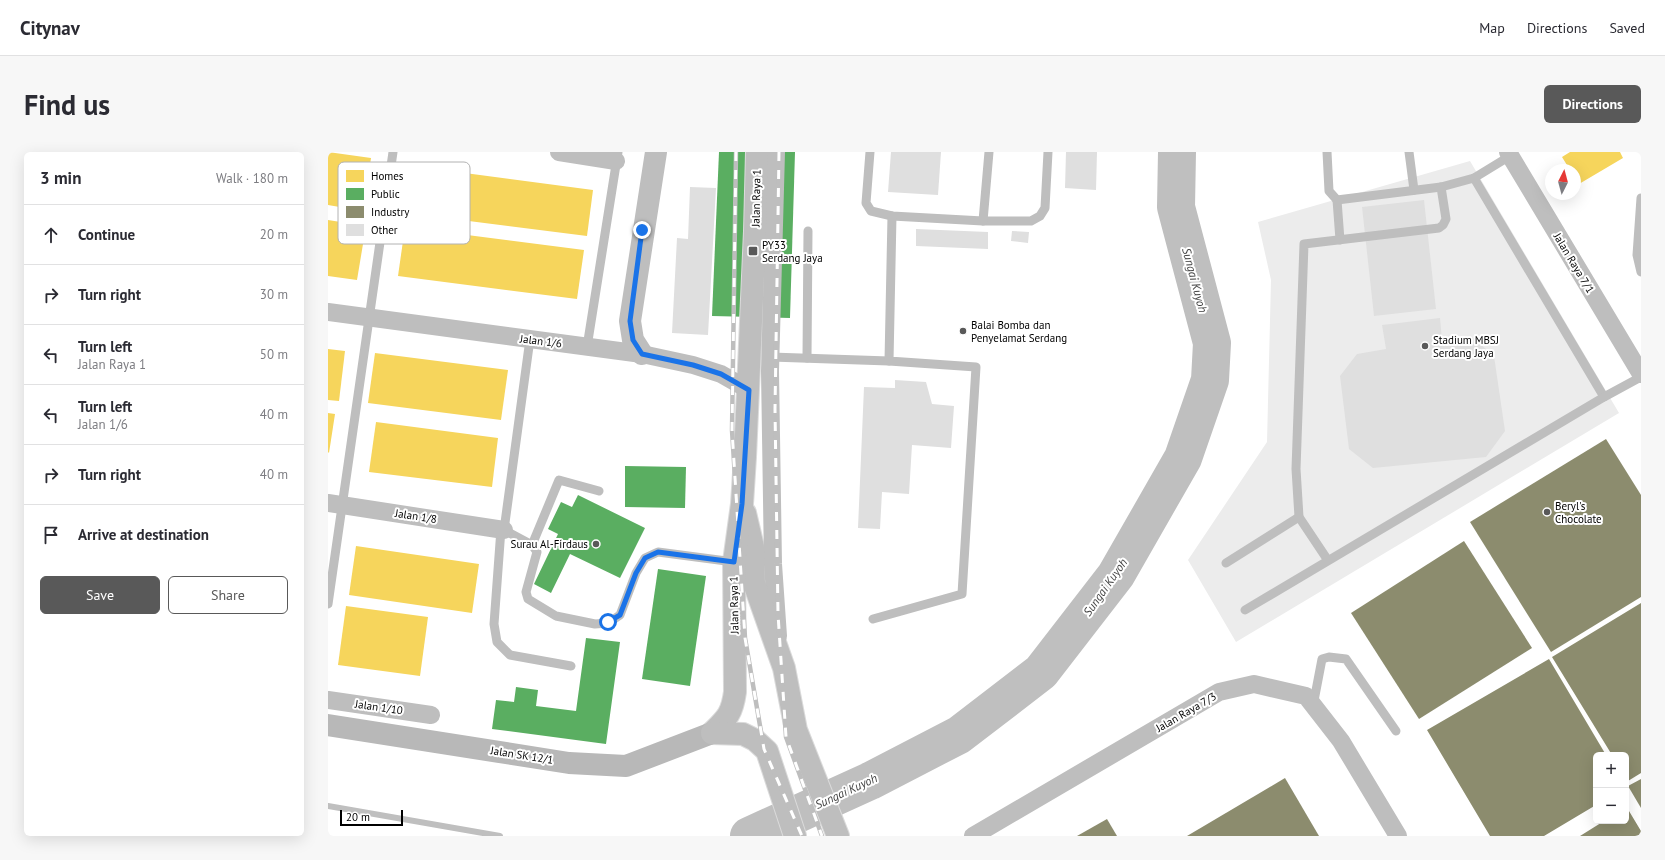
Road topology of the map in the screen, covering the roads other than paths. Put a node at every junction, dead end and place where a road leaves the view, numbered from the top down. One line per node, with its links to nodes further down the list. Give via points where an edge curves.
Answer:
1 (392, 152): 13 (lane)
2 (559, 152): 12 (street)
3 (656, 152): 29 (main road, via 630,321 633,340)
4 (757, 152): 35 (main road, Jalan Raya 1)
5 (776, 152): 30 (street, Jalan Raya 1)
6 (870, 152): 19 (lane, via 866,203 870,211)
7 (989, 152): 20 (lane)
8 (1048, 152): 20 (lane, via 1045,208 1040,216 1031,220)
9 (1327, 152): 18 (lane, via 1329,191)
10 (1409, 152): 16 (lane)
11 (1509, 154): 14 (lane); 33 (street, Jalan Raya 7/1)
12 (617, 156): 28 (lane)
13 (391, 162)
14 (1474, 178): 15 (lane); 36 (lane)
15 (1441, 187): 16 (lane); 22 (lane, via 1446,219 1438,228)
16 (1414, 190): 18 (lane)
17 (1641, 198): 24 (lane, via 1637,255)
18 (1337, 200): 22 (lane)
19 (892, 216): 20 (lane); 32 (lane)
20 (984, 221)
21 (808, 232): 31 (lane)
22 (1340, 240): 40 (lane, via 1304,244 1296,469)
23 (379, 244): 26 (lane)
24 (1641, 272)
25 (328, 312): 26 (street, Jalan 1/6)
26 (369, 318): 27 (street, Jalan 1/6); 38 (lane)
27 (530, 339): 28 (street, Jalan 1/6); 41 (lane)
28 (587, 346): 29 (street, Jalan 1/6)
29 (642, 354): 35 (street, Jalan 1/6, via 721,374)
30 (771, 357): 31 (lane); 50 (street, Jalan Raya 1, via 773,564 776,627)
31 (807, 358): 32 (lane)
32 (889, 361): 48 (lane, via 976,367 962,594)
33 (1641, 374)
34 (1641, 377): 36 (lane)
35 (749, 390): 39 (main road, Jalan Raya 1)
36 (1604, 397): 43 (lane)
37 (599, 491): 42 (lane, via 559,480)
38 (336, 504): 41 (street, Jalan 1/8); 46 (lane)
39 (742, 504): 44 (main road, Jalan Raya 1); 50 (main road, via 754,547 754,582)
40 (1299, 517): 43 (lane); 45 (lane)
41 (502, 529): 42 (lane); 49 (lane, via 494,624 498,642 510,655)
42 (532, 544): 44 (lane, via 537,552 526,592 528,599 556,616 596,624 608,622 620,615 636,573 645,558 658,552)
43 (1327, 560): 47 (lane)
44 (734, 562): 56 (main road, Jalan Raya 1, via 735,692 728,716)
45 (1226, 563)
46 (328, 604)
47 (1245, 610)
48 (873, 619)
49 (571, 666)
50 (784, 668): 58 (main road, Jalan Raya 1, via 796,730)
51 (328, 700): 53 (street, Jalan 1/10)
52 (1313, 706): 55 (lane, via 1322,659 1329,657 1346,660); 59 (street, Jalan Raya 7/3, via 1306,696 1254,684 1219,692); 60 (street, Jalan Raya 7/3, via 1341,741)
53 (431, 714)
54 (328, 725): 56 (main road, Jalan SK 12/1, via 569,763 626,766)
55 (1396, 731)
56 (712, 732): 57 (main road, via 743,734 755,740 767,751)
57 (795, 836)
58 (838, 836)
59 (973, 836)
60 (1398, 836)

